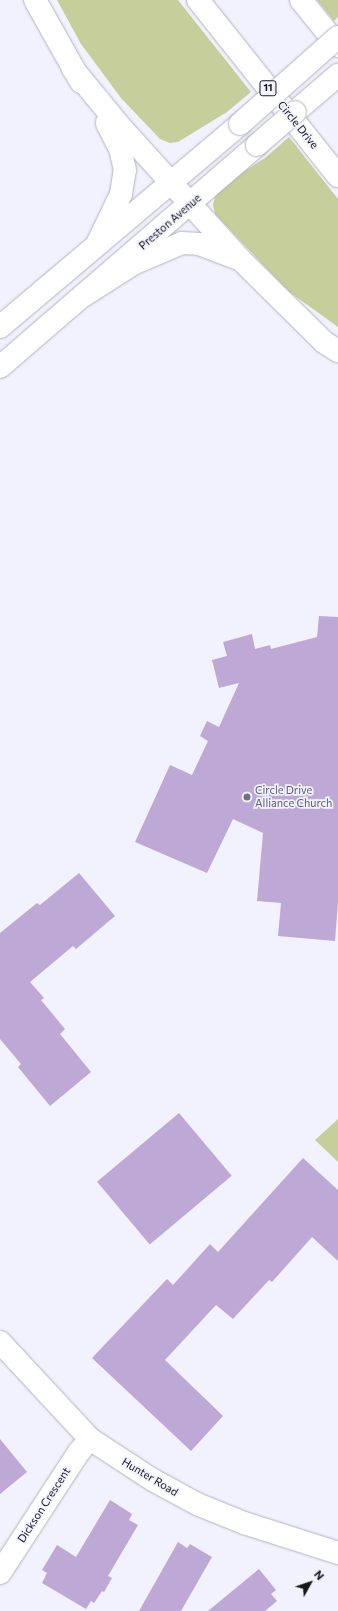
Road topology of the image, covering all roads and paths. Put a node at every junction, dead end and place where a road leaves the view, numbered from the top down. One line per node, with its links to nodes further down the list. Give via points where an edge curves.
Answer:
1 (36, 0): 6 (main road)
2 (198, 0): 8 (main road, Circle Drive / 11)
3 (301, 0): 5 (main road)
4 (338, 37): 9 (main road, bridge, via 240,124)
5 (338, 46)
6 (73, 69): 9 (main road); 11 (main road, via 113,135 120,149 125,170 121,194)
7 (338, 75): 10 (main road, Preston Avenue, bridge)
8 (338, 176)
9 (170, 181): 10 (main road); 11 (main road)
10 (190, 204): 12 (main road); 13 (main road, Preston Avenue)
11 (97, 244): 14 (main road)
12 (240, 259): 13 (main road, via 203,245 182,243 133,264); 15 (main road, via 324,342)
13 (83, 296): 16 (main road, Preston Avenue)
14 (0, 327)
15 (338, 351)
16 (0, 367)
17 (0, 1342): 18 (main road, Hunter Road)
18 (90, 1439): 19 (main road, Hunter Road, via 153,1480 197,1504 244,1523); 20 (main road, Dickson Crescent)
19 (338, 1553)
20 (0, 1573)

